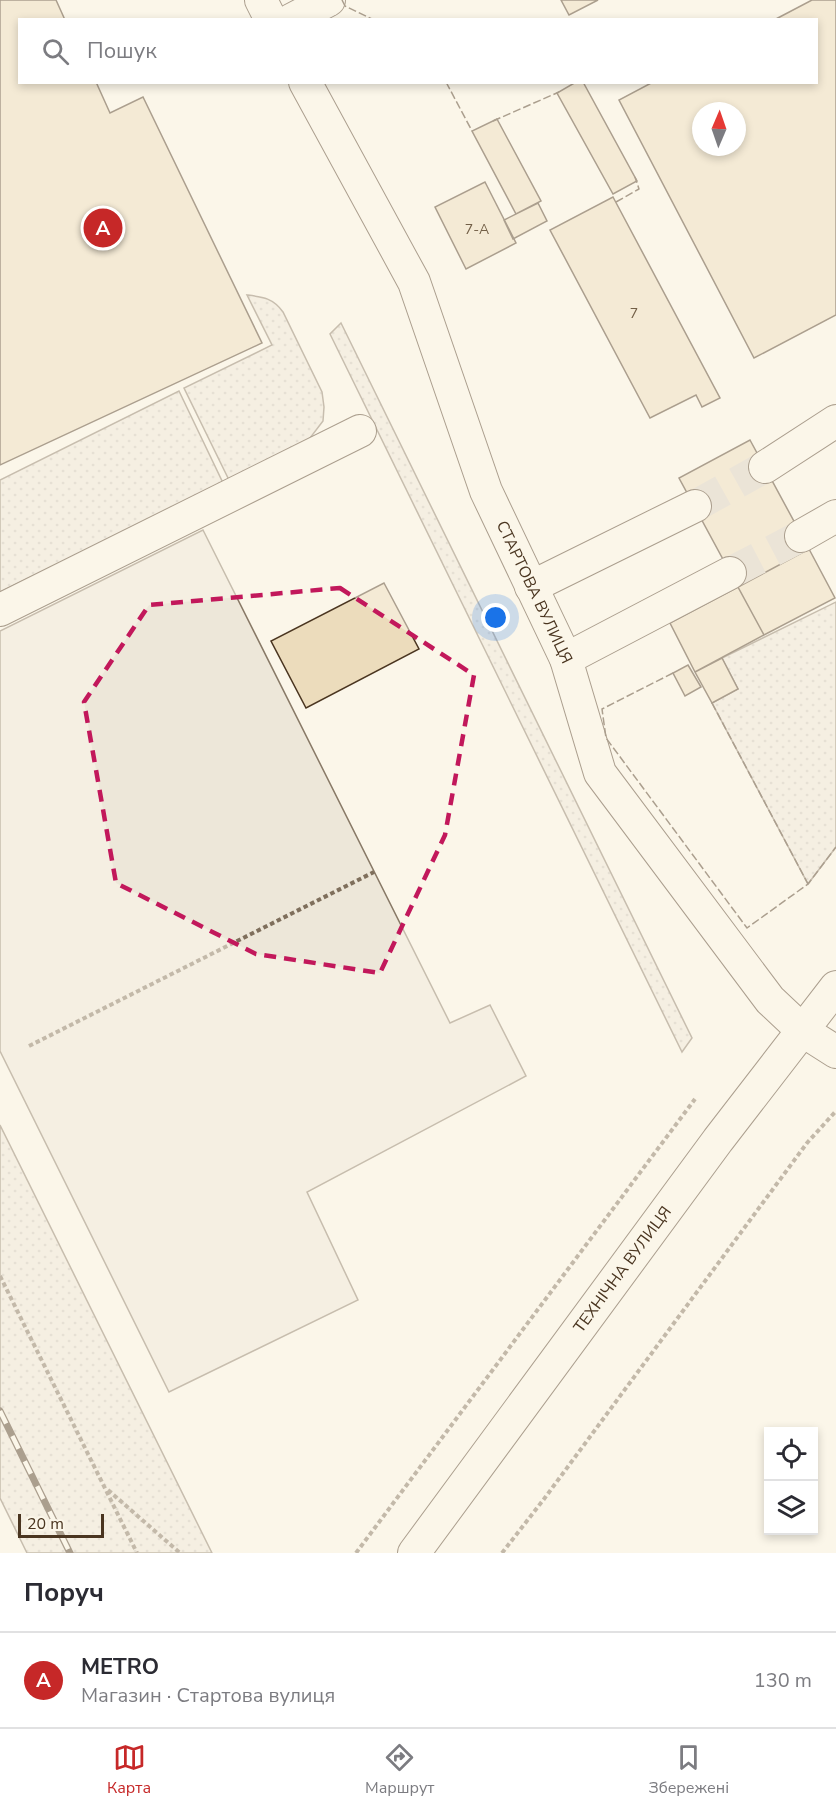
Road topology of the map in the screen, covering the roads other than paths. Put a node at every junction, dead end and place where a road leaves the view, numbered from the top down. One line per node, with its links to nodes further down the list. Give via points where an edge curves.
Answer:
1 (261, 0): 3 (street)
2 (329, 0): 4 (street)
3 (270, 18)
4 (295, 18)
5 (306, 84): 13 (street, СТАРТОВА ВУЛИЦЯ, via 414,282 486,491)
6 (831, 428): 8 (street)
7 (360, 431): 14 (street)
8 (765, 467)
9 (695, 506): 13 (street)
10 (836, 516): 11 (street)
11 (801, 536)
12 (730, 573): 15 (street)
13 (531, 587): 15 (street, СТАРТОВА ВУЛИЦЯ)
14 (0, 610)
15 (566, 659): 17 (street, СТАРТОВА ВУЛИЦЯ, via 600,773 770,999)
16 (836, 987): 17 (street, ТЕХНІЧНА ВУЛИЦЯ)
17 (803, 1031): 18 (street, СТАРТОВА ВУЛИЦЯ); 19 (street, ТЕХНІЧНА ВУЛИЦЯ, via 718,1140)
18 (836, 1052)
19 (414, 1553)

